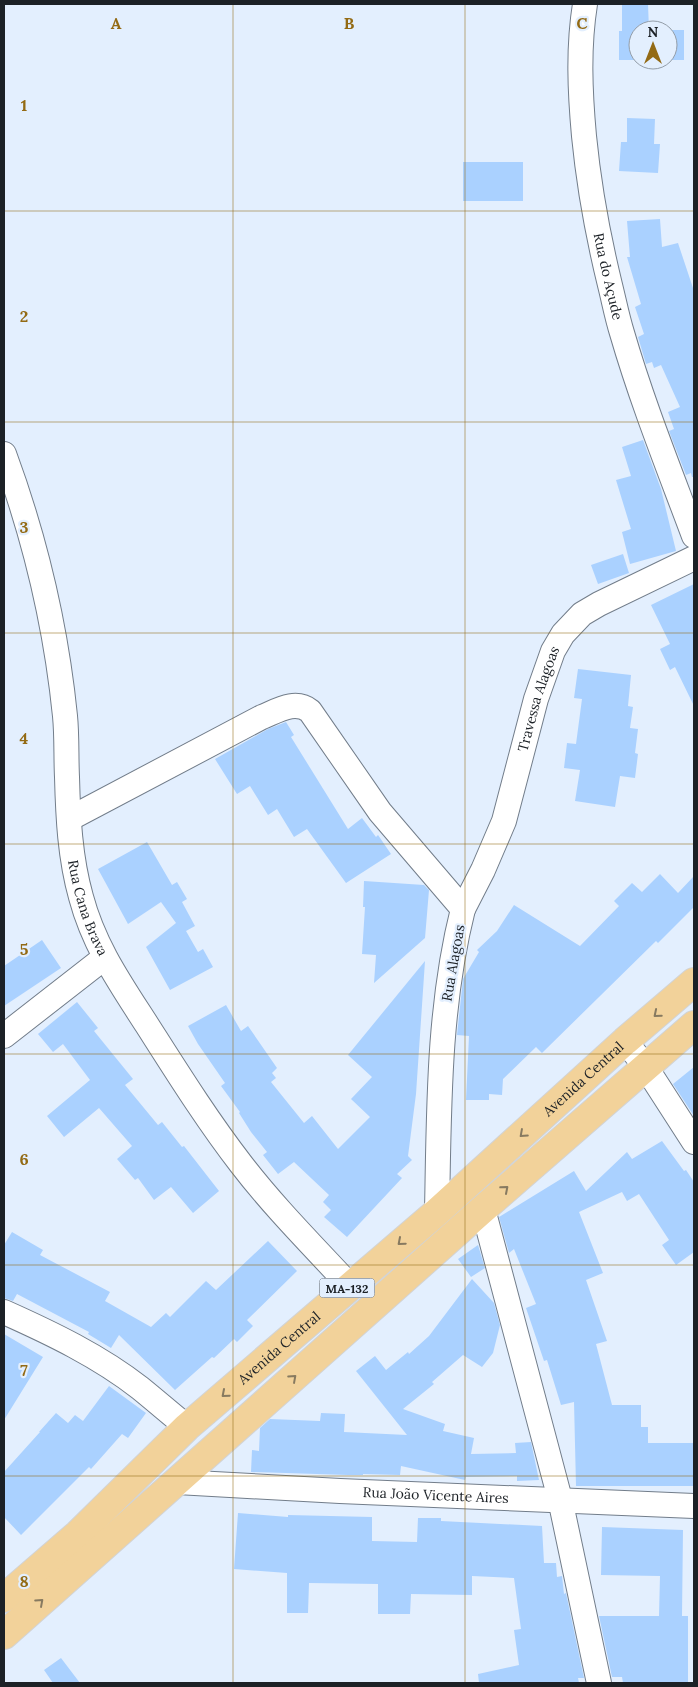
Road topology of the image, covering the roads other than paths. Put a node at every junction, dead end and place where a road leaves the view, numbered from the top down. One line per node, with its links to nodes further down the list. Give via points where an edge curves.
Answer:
1 (585, 4): 3 (street, Rua do Açude, via 580,66 582,116 599,241 621,332)
2 (4, 454): 5 (street, Rua Cana Brava, via 20,498 54,634 65,719)
3 (694, 536)
4 (694, 558): 6 (street, Travessa Alagoas, via 599,604 582,614 563,634 553,651 536,699 504,821)
5 (69, 819): 6 (street, Rua Alagoas, via 262,717 288,706 307,708 380,812); 7 (street, Rua Cana Brava, via 73,864 81,897)
6 (463, 909): 15 (street, Rua Alagoas, via 444,1013)
7 (104, 958): 10 (street); 16 (street, Rua Cana Brava, via 178,1074 242,1165)
8 (694, 982): 11 (main road, Avenida Central / MA-132, one-way to 11)
9 (694, 1025): 12 (main road, MA-132)
10 (4, 1036)
11 (625, 1041): 12 (street); 15 (main road, Avenida Central / MA-132, one-way to 15)
12 (645, 1066): 13 (street); 14 (main road, MA-132, one-way to 12)
13 (694, 1142)
14 (483, 1209): 19 (main road, MA-132, one-way to 14); 20 (street)
15 (436, 1212): 16 (main road, Avenida Central / MA-132, one-way to 16)
16 (350, 1286): 18 (main road, Avenida Central / MA-132, one-way to 18)
17 (4, 1312): 18 (street, via 47,1331 99,1361 139,1387)
18 (187, 1427): 22 (main road, Avenida Central / MA-132, via 78,1534)
19 (176, 1482): 20 (street, Rua João Vicente Aires); 23 (main road, MA-132, one-way to 19)
20 (560, 1499): 21 (street, Rua João Vicente Aires); 24 (street)
21 (694, 1506)
22 (4, 1598)
23 (4, 1635)
24 (599, 1683)

